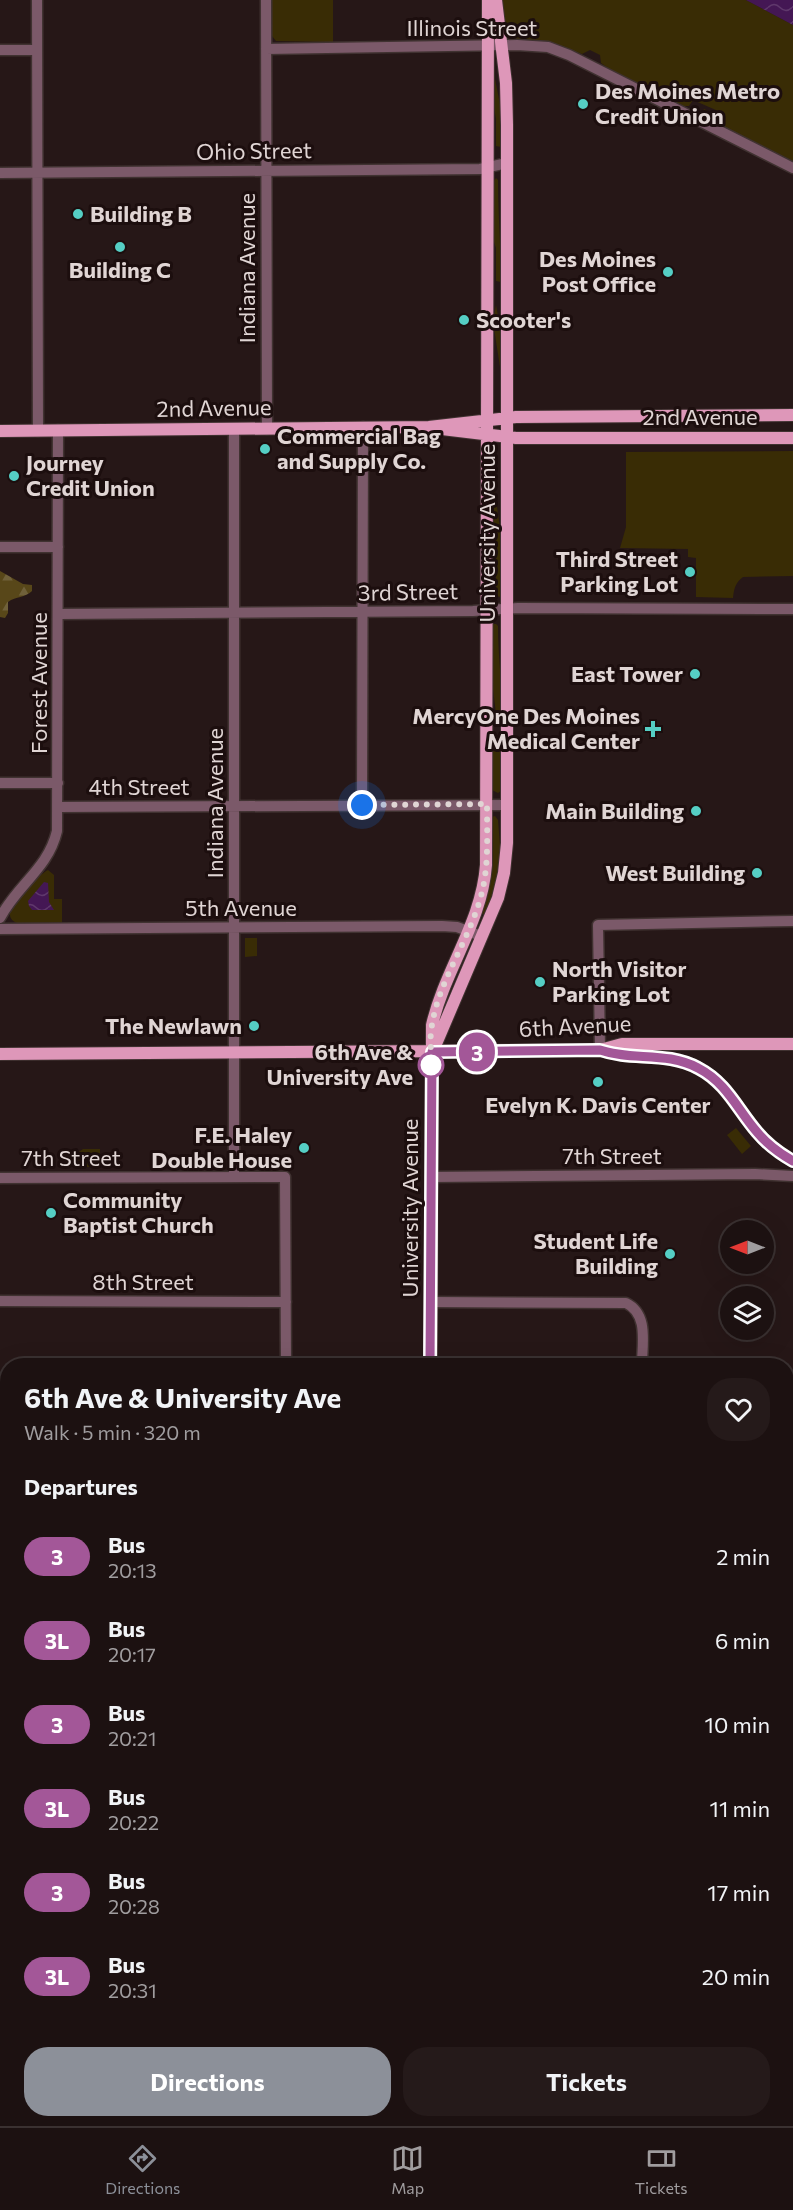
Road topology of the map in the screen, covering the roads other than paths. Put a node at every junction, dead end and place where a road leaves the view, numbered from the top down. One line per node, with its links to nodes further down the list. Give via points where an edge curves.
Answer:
1 (37, 0): 9 (street)
2 (266, 0): 7 (street, Indiana Avenue)
3 (488, 0): 5 (main road, University Avenue)
4 (496, 0): 6 (main road, University Avenue)
5 (486, 46): 6 (street, Illinois Street); 7 (street, Illinois Street); 11 (main road, University Avenue)
6 (502, 46): 10 (main road, University Avenue); 12 (street, Illinois Street, via 538,46 563,52)
7 (266, 49): 13 (street, Indiana Avenue)
8 (0, 50): 9 (street)
9 (37, 50): 15 (street)
10 (507, 163): 11 (street, Ohio Street); 18 (main road, University Avenue)
11 (486, 167): 13 (street, Ohio Street); 19 (main road, University Avenue)
12 (793, 168)
13 (266, 171): 15 (street, Ohio Street); 23 (street, Indiana Avenue)
14 (0, 173): 15 (street, Ohio Street)
15 (38, 173): 24 (street)
16 (667, 415): 17 (main road, 2nd Avenue); 18 (main road, 2nd Avenue); 30 (main road)
17 (793, 415)
18 (508, 418): 19 (main road, 2nd Avenue); 29 (main road, University Avenue)
19 (487, 419): 21 (main road, 2nd Avenue); 27 (main road, University Avenue)
20 (363, 427): 21 (main road, 2nd Avenue); 23 (main road, 2nd Avenue); 36 (street)
21 (429, 427): 27 (main road, 2nd Avenue)
22 (234, 429): 23 (main road, 2nd Avenue); 25 (main road, 2nd Avenue); 37 (street, Indiana Avenue)
23 (267, 429)
24 (38, 430): 25 (main road, 2nd Avenue); 26 (main road, 2nd Avenue)
25 (58, 430): 32 (street, Forest Avenue)
26 (0, 431)
27 (487, 435): 29 (main road, 2nd Avenue); 35 (main road, University Avenue)
28 (791, 436): 30 (main road, 2nd Avenue)
29 (508, 437): 30 (main road, 2nd Avenue); 33 (main road, University Avenue)
30 (685, 438)
31 (0, 547): 32 (street)
32 (58, 547): 38 (street, Forest Avenue)
33 (507, 608): 34 (street, 3rd Street); 35 (street, 3rd Street); 43 (main road, University Avenue)
34 (793, 609)
35 (487, 610): 36 (street, 3rd Street); 41 (main road, University Avenue)
36 (362, 612): 37 (street, 3rd Street); 42 (street)
37 (234, 613): 38 (street, 3rd Street); 44 (street, Indiana Avenue)
38 (59, 614): 40 (street, Forest Avenue)
39 (0, 783): 40 (street, 4th Street)
40 (58, 783): 45 (street, Forest Avenue)
41 (487, 804): 42 (street, 4th Street); 43 (street, 4th Street); 50 (main road, University Avenue, via 484,883)
42 (362, 805): 44 (street, 4th Street)
43 (507, 805): 50 (main road, University Avenue, via 507,843 498,898)
44 (234, 806): 45 (street, 4th Street); 48 (street, Indiana Avenue)
45 (58, 807): 46 (street, Forest Avenue, via 57,831 50,853)
46 (0, 918)
47 (792, 921): 52 (street, via 598,926)
48 (234, 928): 49 (street, 5th Avenue); 50 (street, 5th Avenue, via 442,926); 54 (street, Indiana Avenue)
49 (0, 929)
50 (475, 934): 53 (main road, University Avenue)
51 (793, 1044): 52 (main road, 6th Avenue, via 622,1044)
52 (600, 1050): 53 (main road, 6th Avenue); 56 (main road, via 621,1056 668,1058 699,1069 723,1087 768,1144)
53 (432, 1052): 54 (main road, 6th Avenue); 59 (main road, University Avenue)
54 (234, 1053): 55 (main road, 6th Avenue); 58 (street, Indiana Avenue)
55 (0, 1054)
56 (793, 1161)
57 (793, 1176): 59 (street, 7th Street)
58 (234, 1177): 60 (street, 7th Street); 62 (street, 7th Street, via 285,1177)
59 (432, 1177): 63 (main road, University Avenue)
60 (0, 1178)
61 (0, 1301): 62 (street, 8th Street)
62 (285, 1302): 64 (street)
63 (431, 1302): 65 (main road, University Avenue); 66 (street, via 618,1301 634,1307 642,1320)
64 (286, 1358)
65 (430, 1358)
66 (642, 1358)

